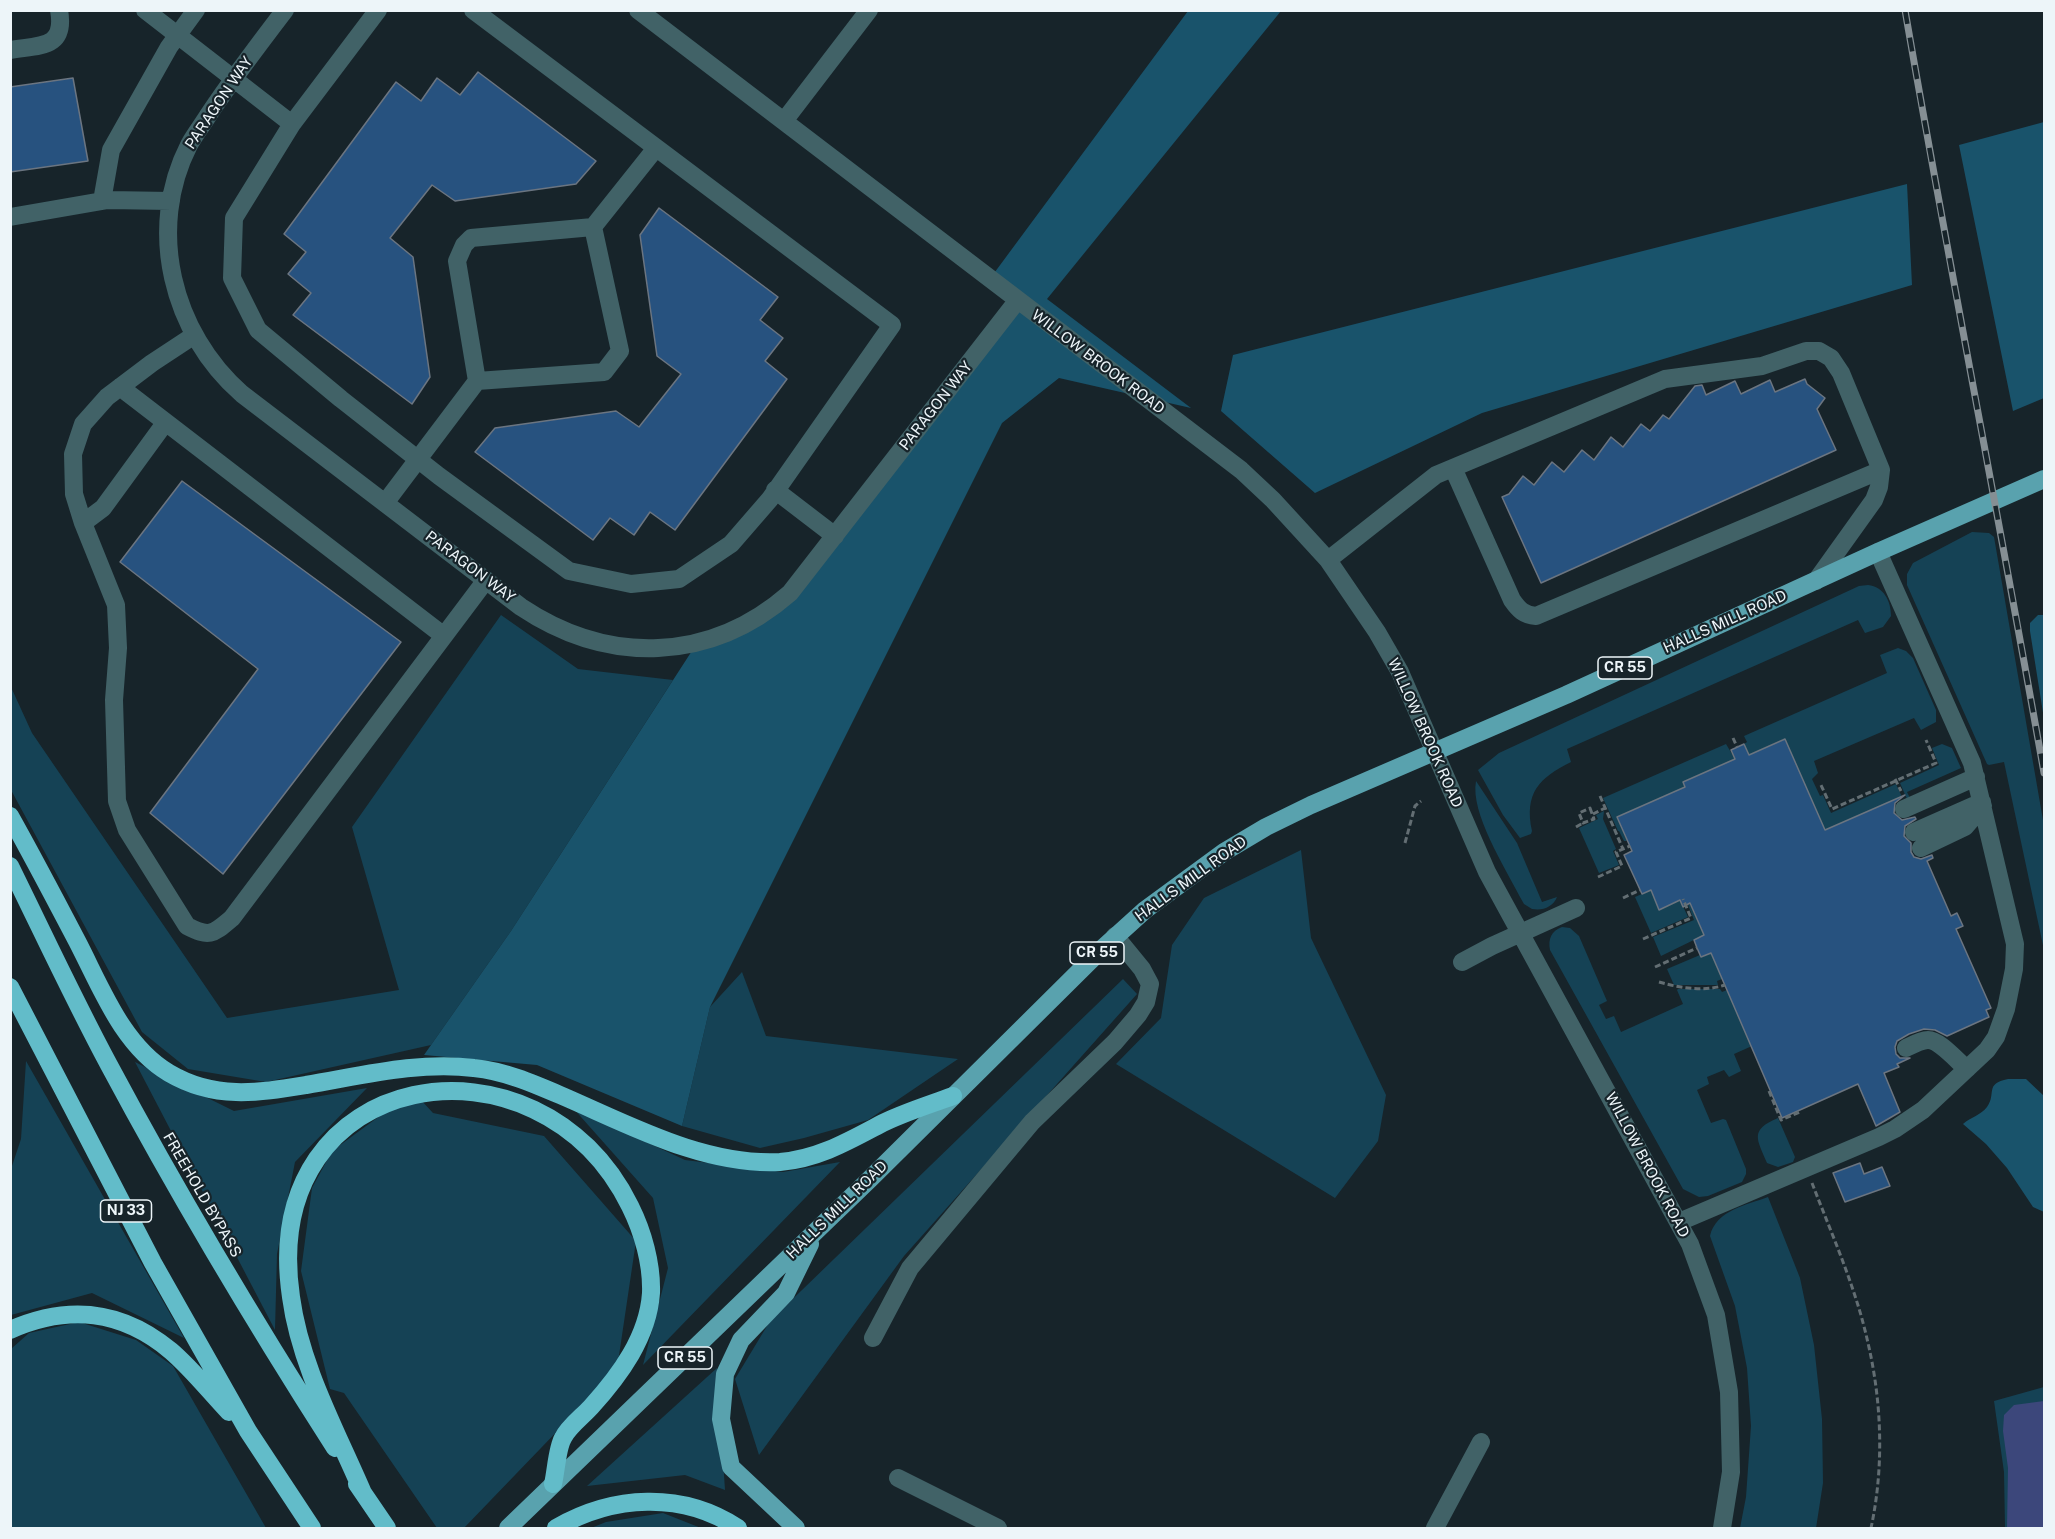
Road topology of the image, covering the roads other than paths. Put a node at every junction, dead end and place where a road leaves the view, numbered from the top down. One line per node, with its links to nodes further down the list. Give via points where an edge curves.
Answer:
1 (59, 10): 10 (street, via 61,24 55,39 48,44)
2 (145, 10): 9 (street)
3 (196, 10): 9 (street)
4 (285, 10): 11 (street, PARAGON WAY)
5 (378, 10): 13 (street)
6 (473, 10): 14 (street)
7 (638, 10): 12 (street, WILLOW BROOK ROAD)
8 (869, 10): 12 (street)
9 (178, 35): 11 (street); 15 (street, via 111,150)
10 (10, 50)
11 (233, 78): 13 (street); 16 (street, PARAGON WAY, via 190,143)
12 (784, 121): 19 (street, WILLOW BROOK ROAD)
13 (292, 124): 24 (street, via 234,218 232,278 258,330)
14 (656, 148): 18 (street); 28 (street, via 892,325)
15 (102, 201): 16 (street); 17 (street)
16 (171, 201): 20 (street, PARAGON WAY, via 168,227 172,279)
17 (10, 217)
18 (593, 226): 21 (street, via 471,238 464,245 457,261); 21 (street, via 620,351 604,372)
19 (1017, 301): 31 (street, PARAGON WAY); 33 (street, WILLOW BROOK ROAD, via 1241,470)
20 (193, 336): 22 (street); 29 (street, PARAGON WAY, via 208,360 242,394)
21 (477, 381): 24 (street)
22 (120, 387): 23 (street); 30 (street, via 83,424 74,454 74,494)
23 (165, 423): 30 (street, via 103,508); 36 (street)
24 (418, 460): 28 (street, via 569,571 631,584 680,579 731,544); 29 (street)
25 (1453, 468): 26 (street, via 1665,379 1762,366 1806,351 1819,351 1831,358 1841,373); 26 (street, via 1512,600 1528,616 1536,616); 33 (street, via 1436,475)
26 (1881, 471): 35 (street, via 1874,500)
27 (2044, 479): 32 (main road, HALLS MILL ROAD / CR 55)
28 (775, 490): 31 (street)
29 (385, 503): 34 (street, PARAGON WAY)
30 (83, 523): 36 (street, via 116,605 117,801 127,830 187,926 202,934 214,933 232,918)
31 (835, 536): 34 (street, PARAGON WAY, via 790,593 763,614 724,634 681,646 631,648 588,640 539,618)
32 (1878, 552): 35 (main road, HALLS MILL ROAD / CR 55); 38 (street, via 1972,763)
33 (1328, 560): 37 (street, WILLOW BROOK ROAD, via 1400,672)
34 (486, 580): 36 (street)
35 (1816, 581): 37 (main road, HALLS MILL ROAD / CR 55)
36 (444, 636)
37 (1434, 752): 42 (street, WILLOW BROOK ROAD, via 1487,872); 43 (main road, HALLS MILL ROAD / CR 55, via 1246,838)
38 (1979, 793): 38 (street, via 1912,827); 47 (street, via 2014,936 2015,960 2000,1030)
39 (10, 816): 48 (highway, via 136,1046 169,1073 192,1084 213,1090 256,1093 418,1067 475,1068 526,1081 696,1150 737,1159 780,1162 841,1146 881,1124)
40 (10, 866): 57 (highway, FREEHOLD BYPASS, via 93,1034 187,1208 273,1353)
41 (1576, 908): 42 (street)
42 (1521, 933): 44 (street); 49 (street, WILLOW BROOK ROAD)
43 (1114, 936): 48 (main road, HALLS MILL ROAD / CR 55); 52 (street, via 1150,984 1146,1002 1109,1048 1032,1122 910,1268)
44 (1462, 962)
45 (10, 987): 53 (highway, NJ 33, via 153,1263)
46 (1905, 1048): 47 (street, via 1932,1040)
47 (1967, 1070): 49 (street, via 1923,1110 1895,1129)
48 (953, 1096): 50 (main road, HALLS MILL ROAD / CR 55)
49 (1678, 1222): 66 (street, WILLOW BROOK ROAD, via 1716,1315 1729,1392 1731,1472)
50 (816, 1231): 56 (main road, HALLS MILL ROAD / CR 55); 63 (main road, via 786,1293 741,1340 725,1374 721,1419 732,1467)
51 (10, 1330): 53 (highway, via 61,1314 89,1314 134,1326 172,1352)
52 (873, 1338)
53 (248, 1431): 58 (highway, NJ 33)
54 (1481, 1443): 65 (street)
55 (898, 1478): 64 (street)
56 (553, 1484): 57 (highway, via 562,1438 601,1396 639,1339 651,1292 645,1246 636,1219 614,1178 568,1131 544,1115 494,1096 444,1091 400,1097 379,1105 345,1127 315,1160 291,1215 288,1263 298,1331 312,1374); 60 (main road, HALLS MILL ROAD)
57 (363, 1493): 59 (highway, FREEHOLD BYPASS)
58 (312, 1528)
59 (387, 1528)
60 (508, 1528)
61 (556, 1528): 62 (highway, via 605,1507 653,1501 693,1507)
62 (738, 1528)
63 (795, 1528)
64 (998, 1528)
65 (1435, 1528)
66 (1722, 1528)

